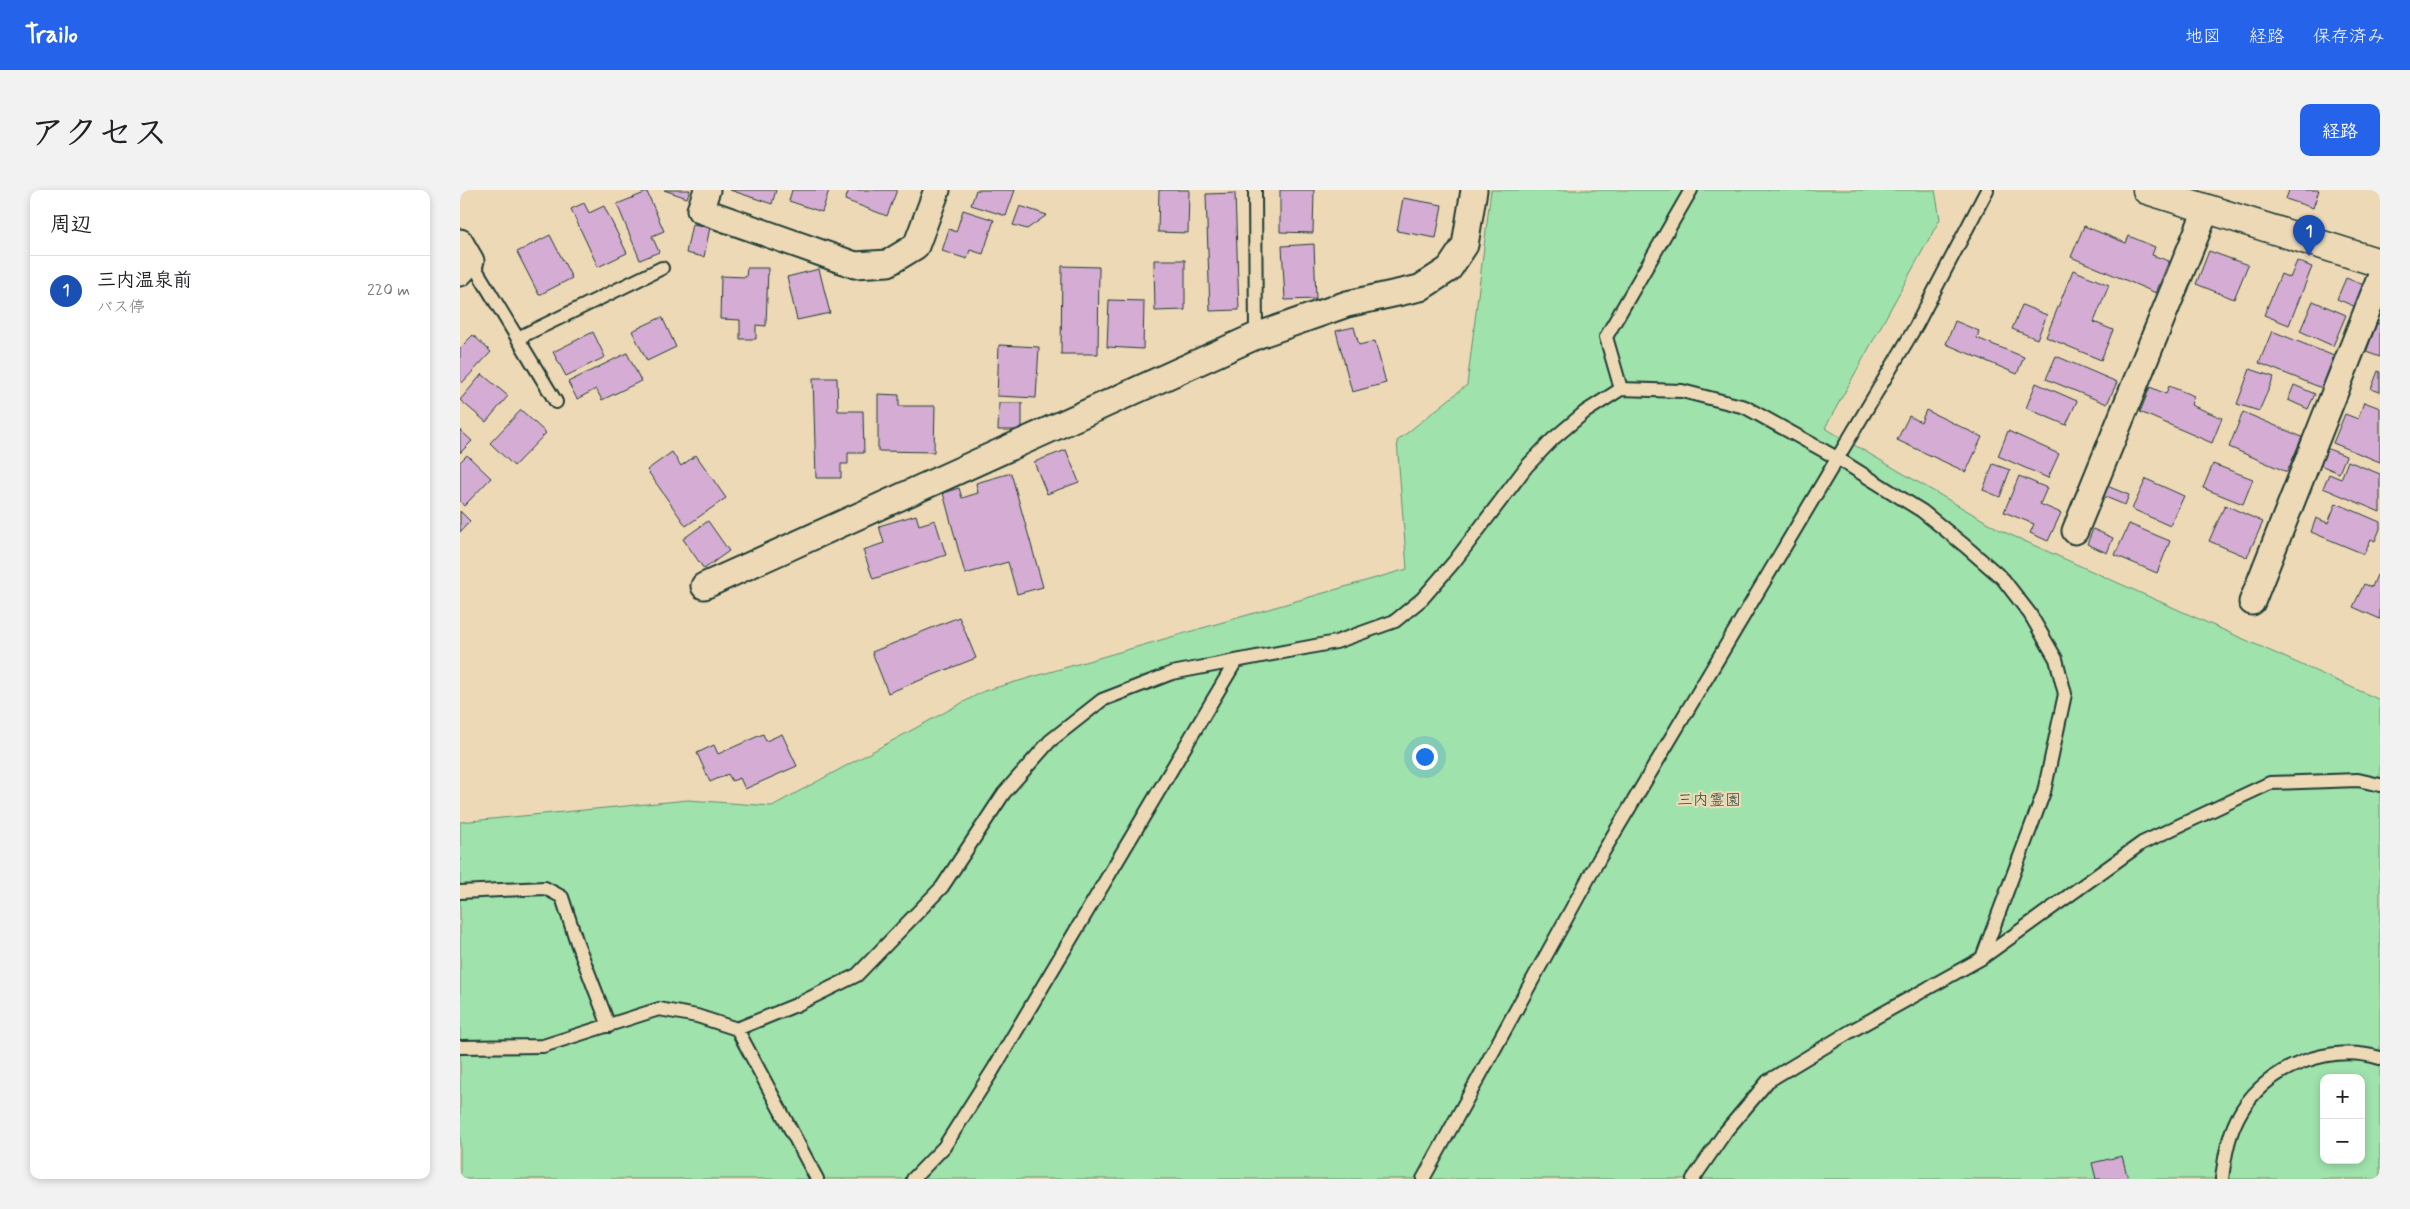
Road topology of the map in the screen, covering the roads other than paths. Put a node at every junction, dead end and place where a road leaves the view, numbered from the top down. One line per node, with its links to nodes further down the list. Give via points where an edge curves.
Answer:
1 (707, 190): 2 (street, via 700,210 855,265 888,263 916,246)
2 (937, 190)
3 (1255, 190): 13 (lane)
4 (1474, 190): 13 (street, via 1465,245 1448,269 1420,288 1347,304)
5 (1690, 190): 15 (lane, via 1606,337)
6 (1987, 190): 17 (lane, via 1916,326)
7 (2147, 190): 8 (street)
8 (2207, 208): 10 (street); 18 (street)
9 (464, 259): 14 (lane)
10 (2380, 262)
11 (662, 268): 14 (lane)
12 (2380, 278): 20 (street)
13 (1256, 336): 19 (street)
14 (518, 338): 16 (lane)
15 (1621, 389): 17 (lane, via 1682,390 1745,407); 21 (lane, via 1585,412 1553,439 1527,466 1448,570 1395,622 1336,642)
16 (556, 402)
17 (1838, 458): 24 (lane, via 1922,511 2003,579 2030,614 2056,659 2065,694 2044,792); 31 (lane, via 1599,859)
18 (2075, 531)
19 (704, 586)
20 (2252, 602)
21 (1236, 661): 26 (lane, via 1172,673 1102,700 1050,741 1004,793 942,886 858,975); 30 (lane, via 994,1070 944,1147)
22 (2380, 786): 24 (lane, via 2358,780 2270,783 2142,843)
23 (460, 892): 25 (lane, via 545,888 562,897)
24 (1982, 958): 32 (lane, via 1768,1082 1726,1131)
25 (609, 1026): 26 (lane, via 660,1009 697,1016); 27 (lane, via 543,1046)
26 (736, 1029): 29 (lane)
27 (460, 1048)
28 (2379, 1054): 33 (lane, via 2339,1053 2320,1057 2302,1062 2268,1081 2242,1109 2226,1144)
29 (817, 1179)
30 (913, 1179)
31 (1422, 1179)
32 (1693, 1179)
33 (2222, 1179)

